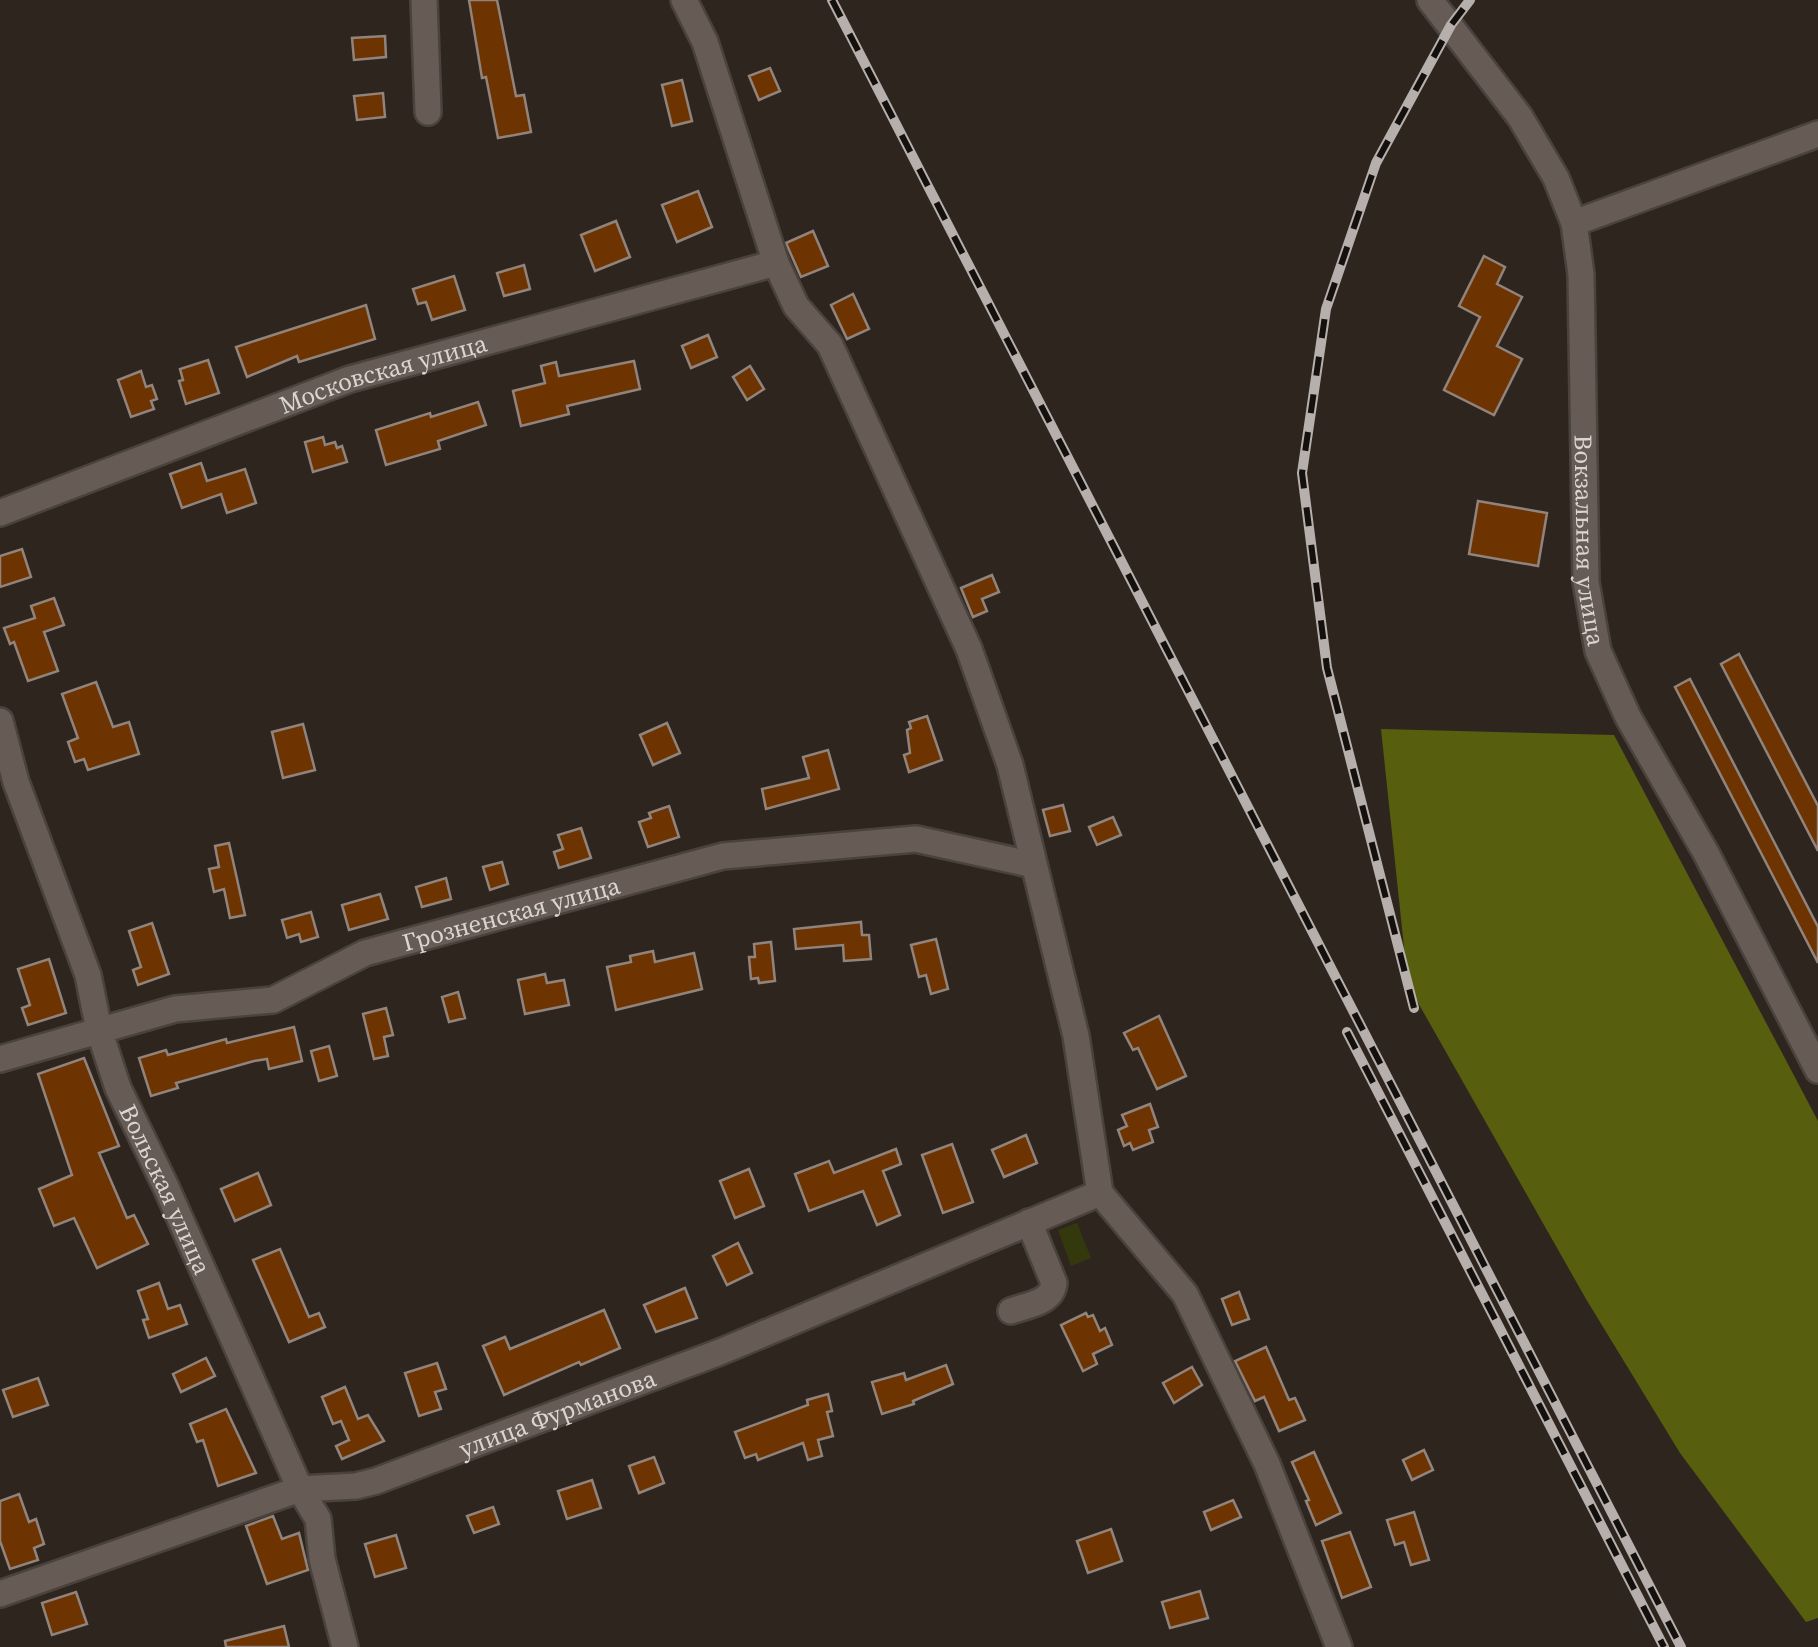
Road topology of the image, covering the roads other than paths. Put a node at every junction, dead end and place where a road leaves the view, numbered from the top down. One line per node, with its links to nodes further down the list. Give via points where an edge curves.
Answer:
1 (424, 0): 4 (street)
2 (684, 0): 7 (street, via 705,42)
3 (1430, 0): 6 (street, Вокзальная улица, via 1520,117)
4 (428, 112)
5 (1818, 134): 6 (street)
6 (1574, 223): 13 (street, Вокзальная улица, via 1582,274 1586,582 1598,652)
7 (776, 262): 8 (street, Московская улица, via 350,379); 10 (street, via 796,306 830,344 968,649 1010,765)
8 (0, 514)
9 (0, 722): 11 (street, Вольская улица, via 88,975)
10 (1034, 865): 11 (street, Грозненская улица, via 916,839 723,856 365,953 273,1000 174,1009); 14 (street, via 1076,1036)
11 (98, 1030): 12 (street, Грозненская улица); 17 (street, Вольская улица, via 118,1088)
12 (0, 1059)
13 (1818, 1070)
14 (1100, 1192): 15 (street, улица Фурманова); 20 (street, via 1185,1294 1267,1464)
15 (1028, 1222): 16 (street, via 1054,1291); 17 (street, улица Фурманова, via 720,1352 376,1481)
16 (1011, 1311)
17 (300, 1489): 18 (street, улица Фурманова); 19 (street, Вольская улица, via 318,1519)
18 (0, 1594)
19 (345, 1647)
20 (1339, 1647)

